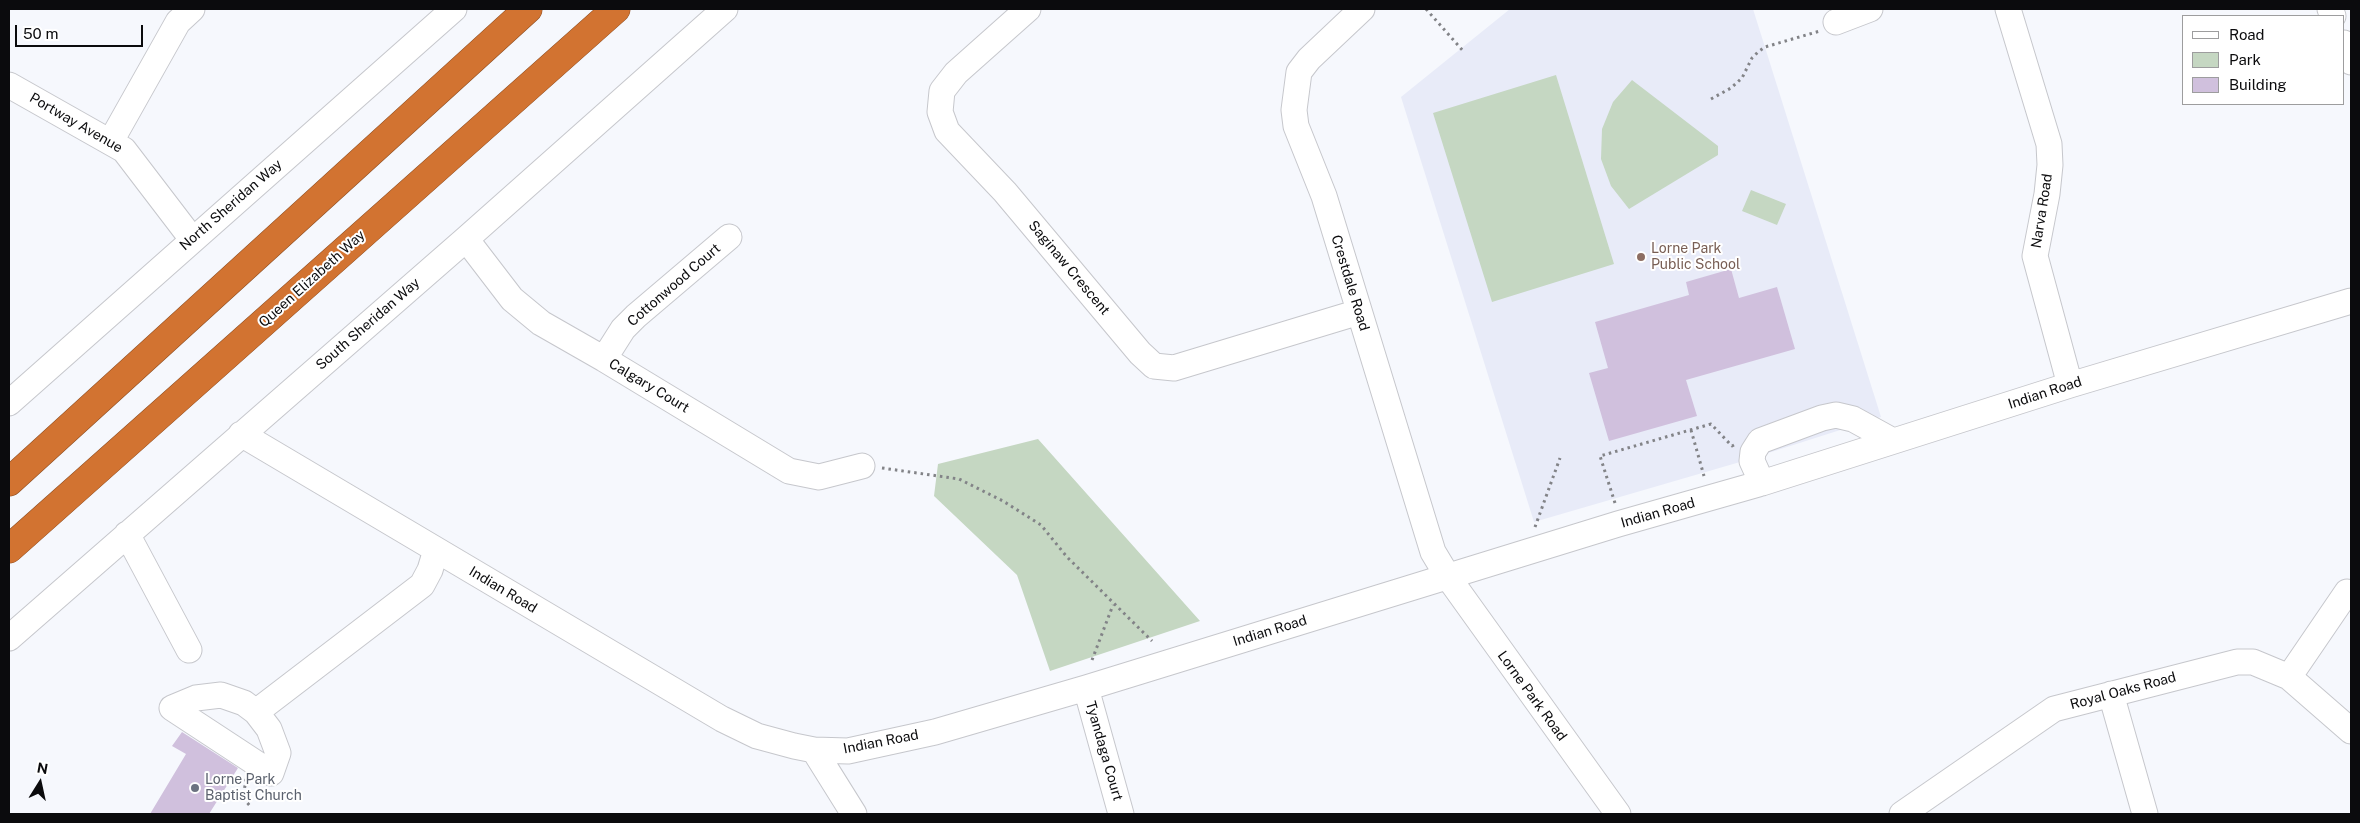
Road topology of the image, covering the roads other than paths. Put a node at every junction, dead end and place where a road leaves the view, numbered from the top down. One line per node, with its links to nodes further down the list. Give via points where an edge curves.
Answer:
1 (192, 9): 14 (street, via 178,22)
2 (454, 9): 16 (street, North Sheridan Way)
3 (528, 9): 26 (highway)
4 (616, 9): 29 (highway, Queen Elizabeth Way)
5 (725, 9): 17 (street, South Sheridan Way)
6 (1028, 9): 19 (street, Saginaw Crescent, via 956,73 942,91 940,112 947,131 1005,192 1154,366 1174,368)
7 (1362, 9): 19 (street, Crestdale Road, via 1309,58 1299,72 1294,110 1296,126 1324,196)
8 (1870, 9): 10 (street)
9 (2008, 9): 21 (street, Narva Road, via 2049,144 2047,194 2035,256)
10 (1836, 22)
11 (2345, 46): 12 (street)
12 (2351, 62)
13 (9, 85): 14 (street, Portway Avenue)
14 (111, 141): 16 (street, Portway Avenue, via 124,150)
15 (729, 237): 20 (street, Cottonwood Court, via 623,328)
16 (192, 239): 22 (street, North Sheridan Way)
17 (466, 239): 20 (street, Calgary Court, via 512,299 541,323); 23 (street, South Sheridan Way)
18 (2351, 300): 21 (street, Indian Road)
19 (1359, 312): 31 (street, Crestdale Road, via 1433,552)
20 (604, 359): 25 (street, Calgary Court, via 789,471 819,477)
21 (2070, 385): 24 (street, Indian Road)
22 (9, 403)
23 (241, 434): 28 (street, South Sheridan Way); 30 (street, Indian Road)
24 (1893, 441): 27 (street, Indian Road); 27 (street, via 1853,419 1836,415 1760,441 1752,452 1752,461)
25 (862, 466)
26 (9, 482)
27 (1762, 483): 31 (street, Indian Road)
28 (127, 534): 33 (street, South Sheridan Way); 34 (street)
29 (9, 549)
30 (436, 550): 38 (street, via 422,585); 40 (street, Indian Road, via 722,719 757,736)
31 (1448, 577): 36 (street, Indian Road); 43 (street, Lorne Park Road)
32 (2347, 592): 35 (street)
33 (9, 638)
34 (189, 650)
35 (2289, 677): 37 (street, Royal Oaks Road, via 2253,662 2237,662); 39 (street, Royal Oaks Road)
36 (1086, 688): 40 (street, Indian Road, via 935,732 848,752); 42 (street, Tyandaga Court)
37 (2111, 694): 44 (street, Royal Oaks Road, via 2054,709); 45 (street)
38 (256, 712)
39 (2351, 731)
40 (814, 750): 41 (street)
41 (854, 814)
42 (1121, 814)
43 (1618, 814)
44 (1902, 814)
45 (2145, 814)

